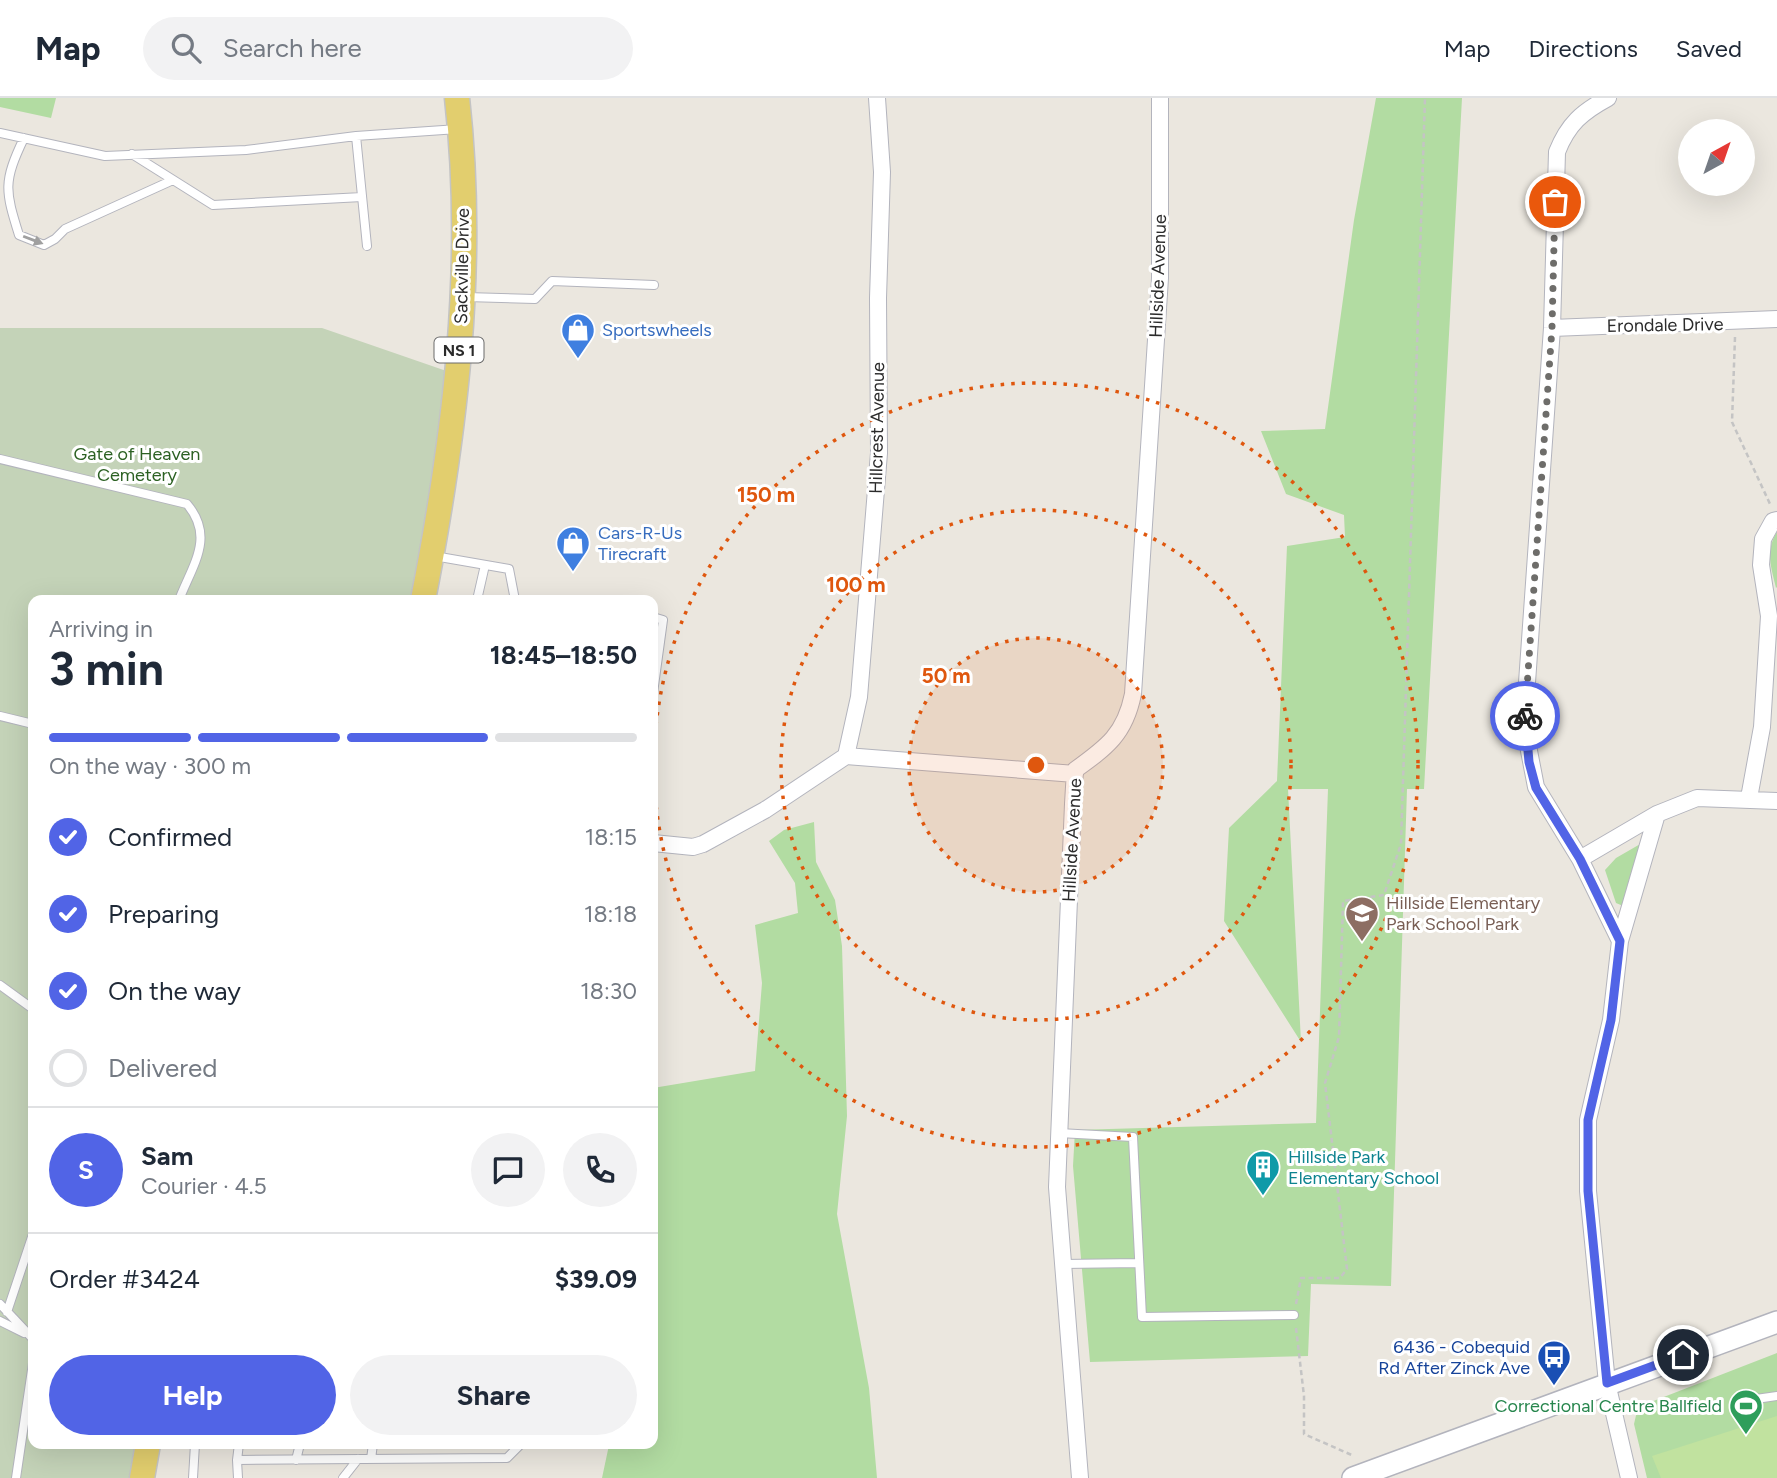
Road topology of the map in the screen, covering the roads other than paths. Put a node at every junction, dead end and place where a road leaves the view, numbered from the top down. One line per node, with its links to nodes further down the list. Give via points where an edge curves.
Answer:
1 (457, 98): 5 (main road, Sackville Drive / NS 1)
2 (877, 98): 30 (street, Hillcrest Avenue, via 882,172 879,453 860,685)
3 (1160, 98): 31 (street, Hillside Avenue, via 1160,278 1133,694 1128,718 1119,732)
4 (1608, 98): 16 (street, via 1581,113 1566,129 1557,152)
5 (461, 129): 7 (lane); 14 (main road, Sackville Drive / NS 1)
6 (0, 133): 8 (lane)
7 (356, 136): 9 (lane, via 246,150); 11 (lane)
8 (24, 138): 9 (lane, via 105,156); 10 (lane, one-way to 10, via 11,164 6,192 19,235 44,245 65,229)
9 (132, 154): 10 (lane)
10 (173, 180): 11 (lane, via 213,205)
11 (362, 197): 12 (lane)
12 (367, 246)
13 (654, 285): 14 (lane, via 552,281 535,299)
14 (463, 297): 19 (main road, Sackville Drive / NS 1, via 450,448)
15 (1777, 319): 16 (street, Erondale Drive)
16 (1552, 328): 36 (street, via 1524,725 1536,788)
17 (0, 459): 21 (lane, via 187,503 200,519 203,540)
18 (1775, 521): 25 (street, via 1763,539 1761,565)
19 (431, 556): 20 (lane); 22 (main road, Sackville Drive / NS 1)
20 (485, 565): 23 (lane); 24 (lane, via 509,569)
21 (181, 595)
22 (424, 595)
23 (478, 595)
24 (514, 595)
25 (1773, 611): 32 (street, via 1762,727)
26 (658, 618): 27 (lane, via 663,620)
27 (658, 656)
28 (0, 716): 29 (lane)
29 (28, 723)
30 (846, 756): 31 (street); 35 (street, via 703,845)
31 (1075, 774): 40 (street, Hillside Avenue)
32 (1749, 799): 33 (street); 34 (street, via 1697,798)
33 (1777, 801)
34 (1657, 814): 36 (street); 37 (street)
35 (658, 844)
36 (1580, 859): 37 (street)
37 (1620, 941): 51 (street, via 1611,1020 1588,1120 1588,1191)
38 (0, 985): 39 (lane)
39 (28, 1005)
40 (1059, 1133): 42 (lane, via 1133,1137); 43 (street, Hillside Avenue)
41 (28, 1249): 45 (lane)
42 (1139, 1263): 43 (lane); 46 (lane, via 1142,1317)
43 (1062, 1264): 70 (street, Hillside Avenue)
44 (0, 1304): 45 (lane)
45 (7, 1312): 49 (lane)
46 (1294, 1315)
47 (0, 1321): 50 (lane)
48 (1777, 1322): 51 (main road)
49 (28, 1333)
50 (28, 1335)
51 (1607, 1383): 71 (main road); 72 (street)
52 (1777, 1396): 54 (lane)
53 (28, 1397): 65 (lane)
54 (1756, 1399)
55 (147, 1449): 66 (main road)
56 (195, 1449): 67 (lane)
57 (238, 1449): 63 (lane)
58 (299, 1449): 64 (lane)
59 (372, 1449): 62 (lane)
60 (516, 1449): 62 (lane, via 508,1458)
61 (358, 1459): 62 (lane); 64 (lane); 69 (lane)
62 (371, 1459)
63 (237, 1460): 64 (lane); 68 (lane)
64 (296, 1460)
65 (16, 1478)
66 (142, 1478)
67 (193, 1478)
68 (238, 1478)
69 (342, 1478)
70 (1080, 1478)
71 (1353, 1478)
72 (1629, 1478)

